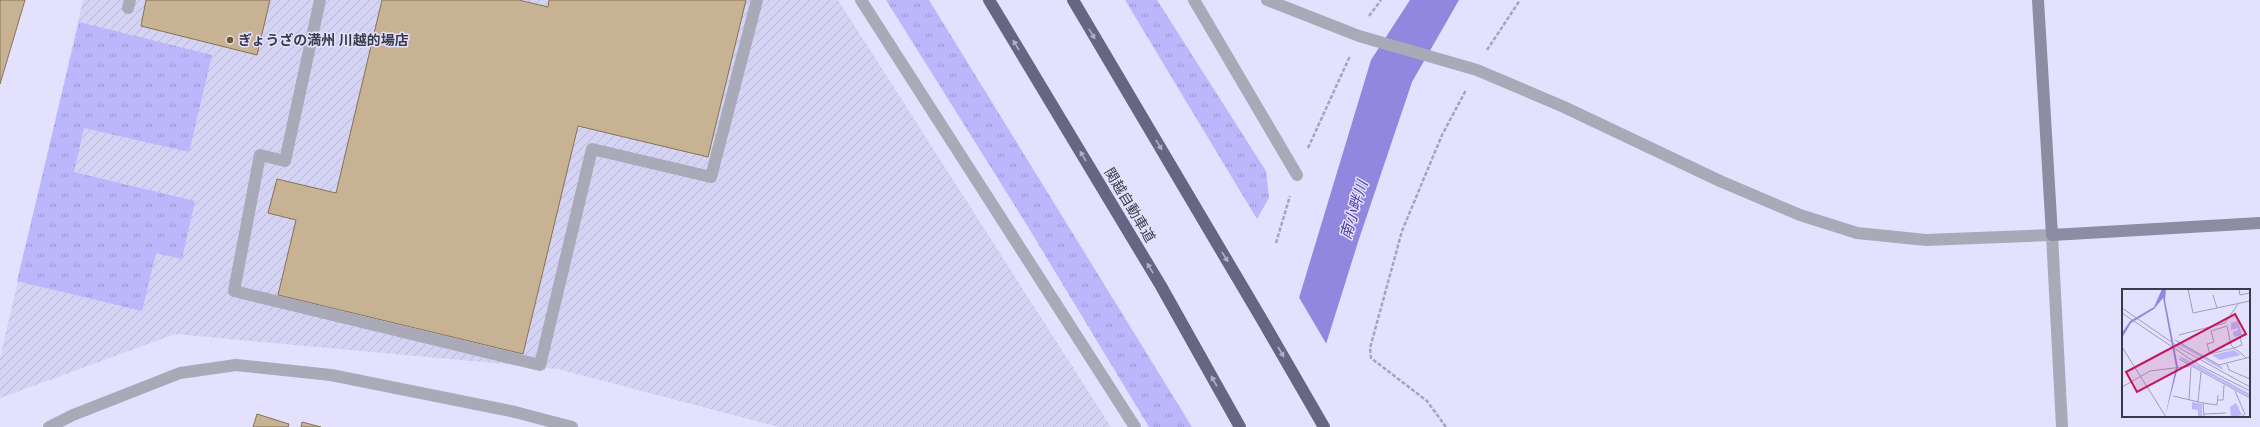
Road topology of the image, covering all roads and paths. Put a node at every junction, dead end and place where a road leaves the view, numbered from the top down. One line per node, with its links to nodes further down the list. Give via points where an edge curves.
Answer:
1 (320, 0): 2 (street, via 285,161 260,155 234,291 540,365 592,149 711,177)
2 (757, 0)
3 (861, 0): 18 (street)
4 (989, 0): 19 (highway, 関越自動車道, one-way to 4, via 1161,286)
5 (1072, 0): 20 (highway, one-way to 20)
6 (1194, 0): 12 (street)
7 (1267, 0): 10 (street)
8 (1520, 0): 11 (path)
9 (2038, 0): 14 (street)
10 (1363, 37): 11 (street); 12 (path)
11 (1471, 68): 14 (street, via 1564,107 1720,181 1800,215 1857,233 1926,240); 21 (path, via 1402,232 1370,348 1371,358 1427,401)
12 (1296, 175): 15 (path)
13 (2260, 223): 14 (street)
14 (2052, 235): 22 (street)
15 (1276, 243)
16 (49, 427): 17 (street, via 73,414 180,373 236,366 331,375 515,412)
17 (572, 427)
18 (1135, 427)
19 (1240, 427)
20 (1324, 427)
21 (1446, 427)
22 (2062, 427)

